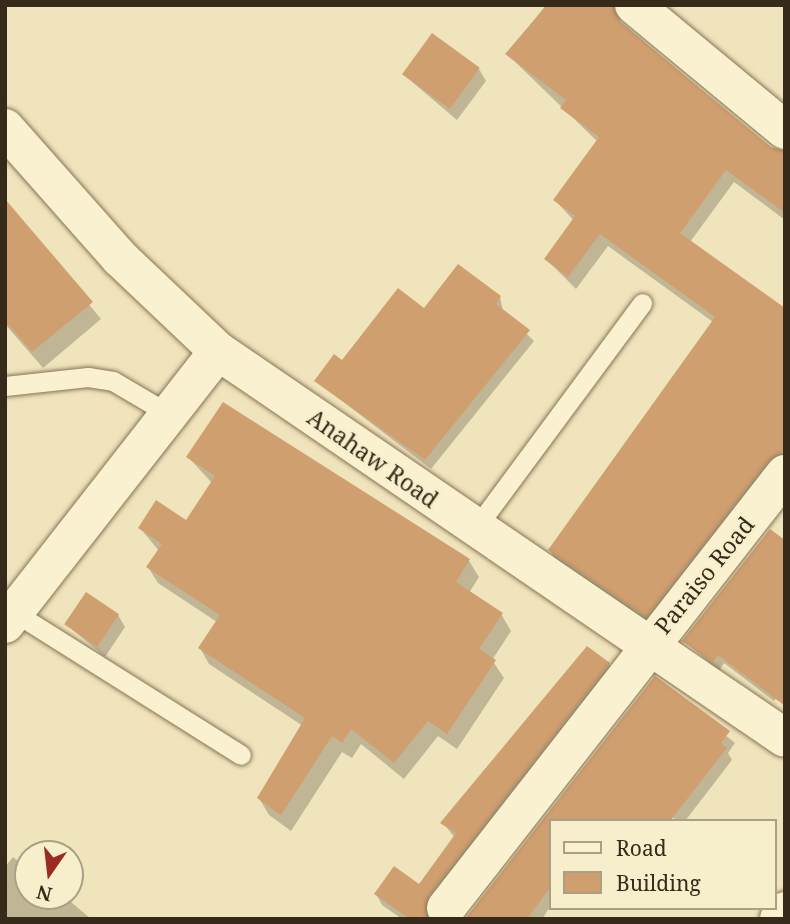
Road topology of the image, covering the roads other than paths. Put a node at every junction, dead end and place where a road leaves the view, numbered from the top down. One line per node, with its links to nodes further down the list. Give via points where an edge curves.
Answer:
1 (634, 5): 3 (street)
2 (5, 128): 5 (street, Anahaw Road, via 120,258)
3 (785, 130)
4 (642, 303): 9 (lane)
5 (218, 351): 7 (street); 9 (street, Anahaw Road)
6 (5, 386): 7 (lane, via 88,377 113,381)
7 (169, 414): 10 (street)
8 (785, 474): 11 (street, Paraiso Road)
9 (475, 529): 11 (street, Anahaw Road)
10 (9, 618): 13 (lane)
11 (649, 644): 12 (street, Anahaw Road); 14 (street, Paraiso Road)
12 (785, 737)
13 (241, 755)
14 (446, 908)
15 (785, 911): 16 (street)
16 (779, 919)

